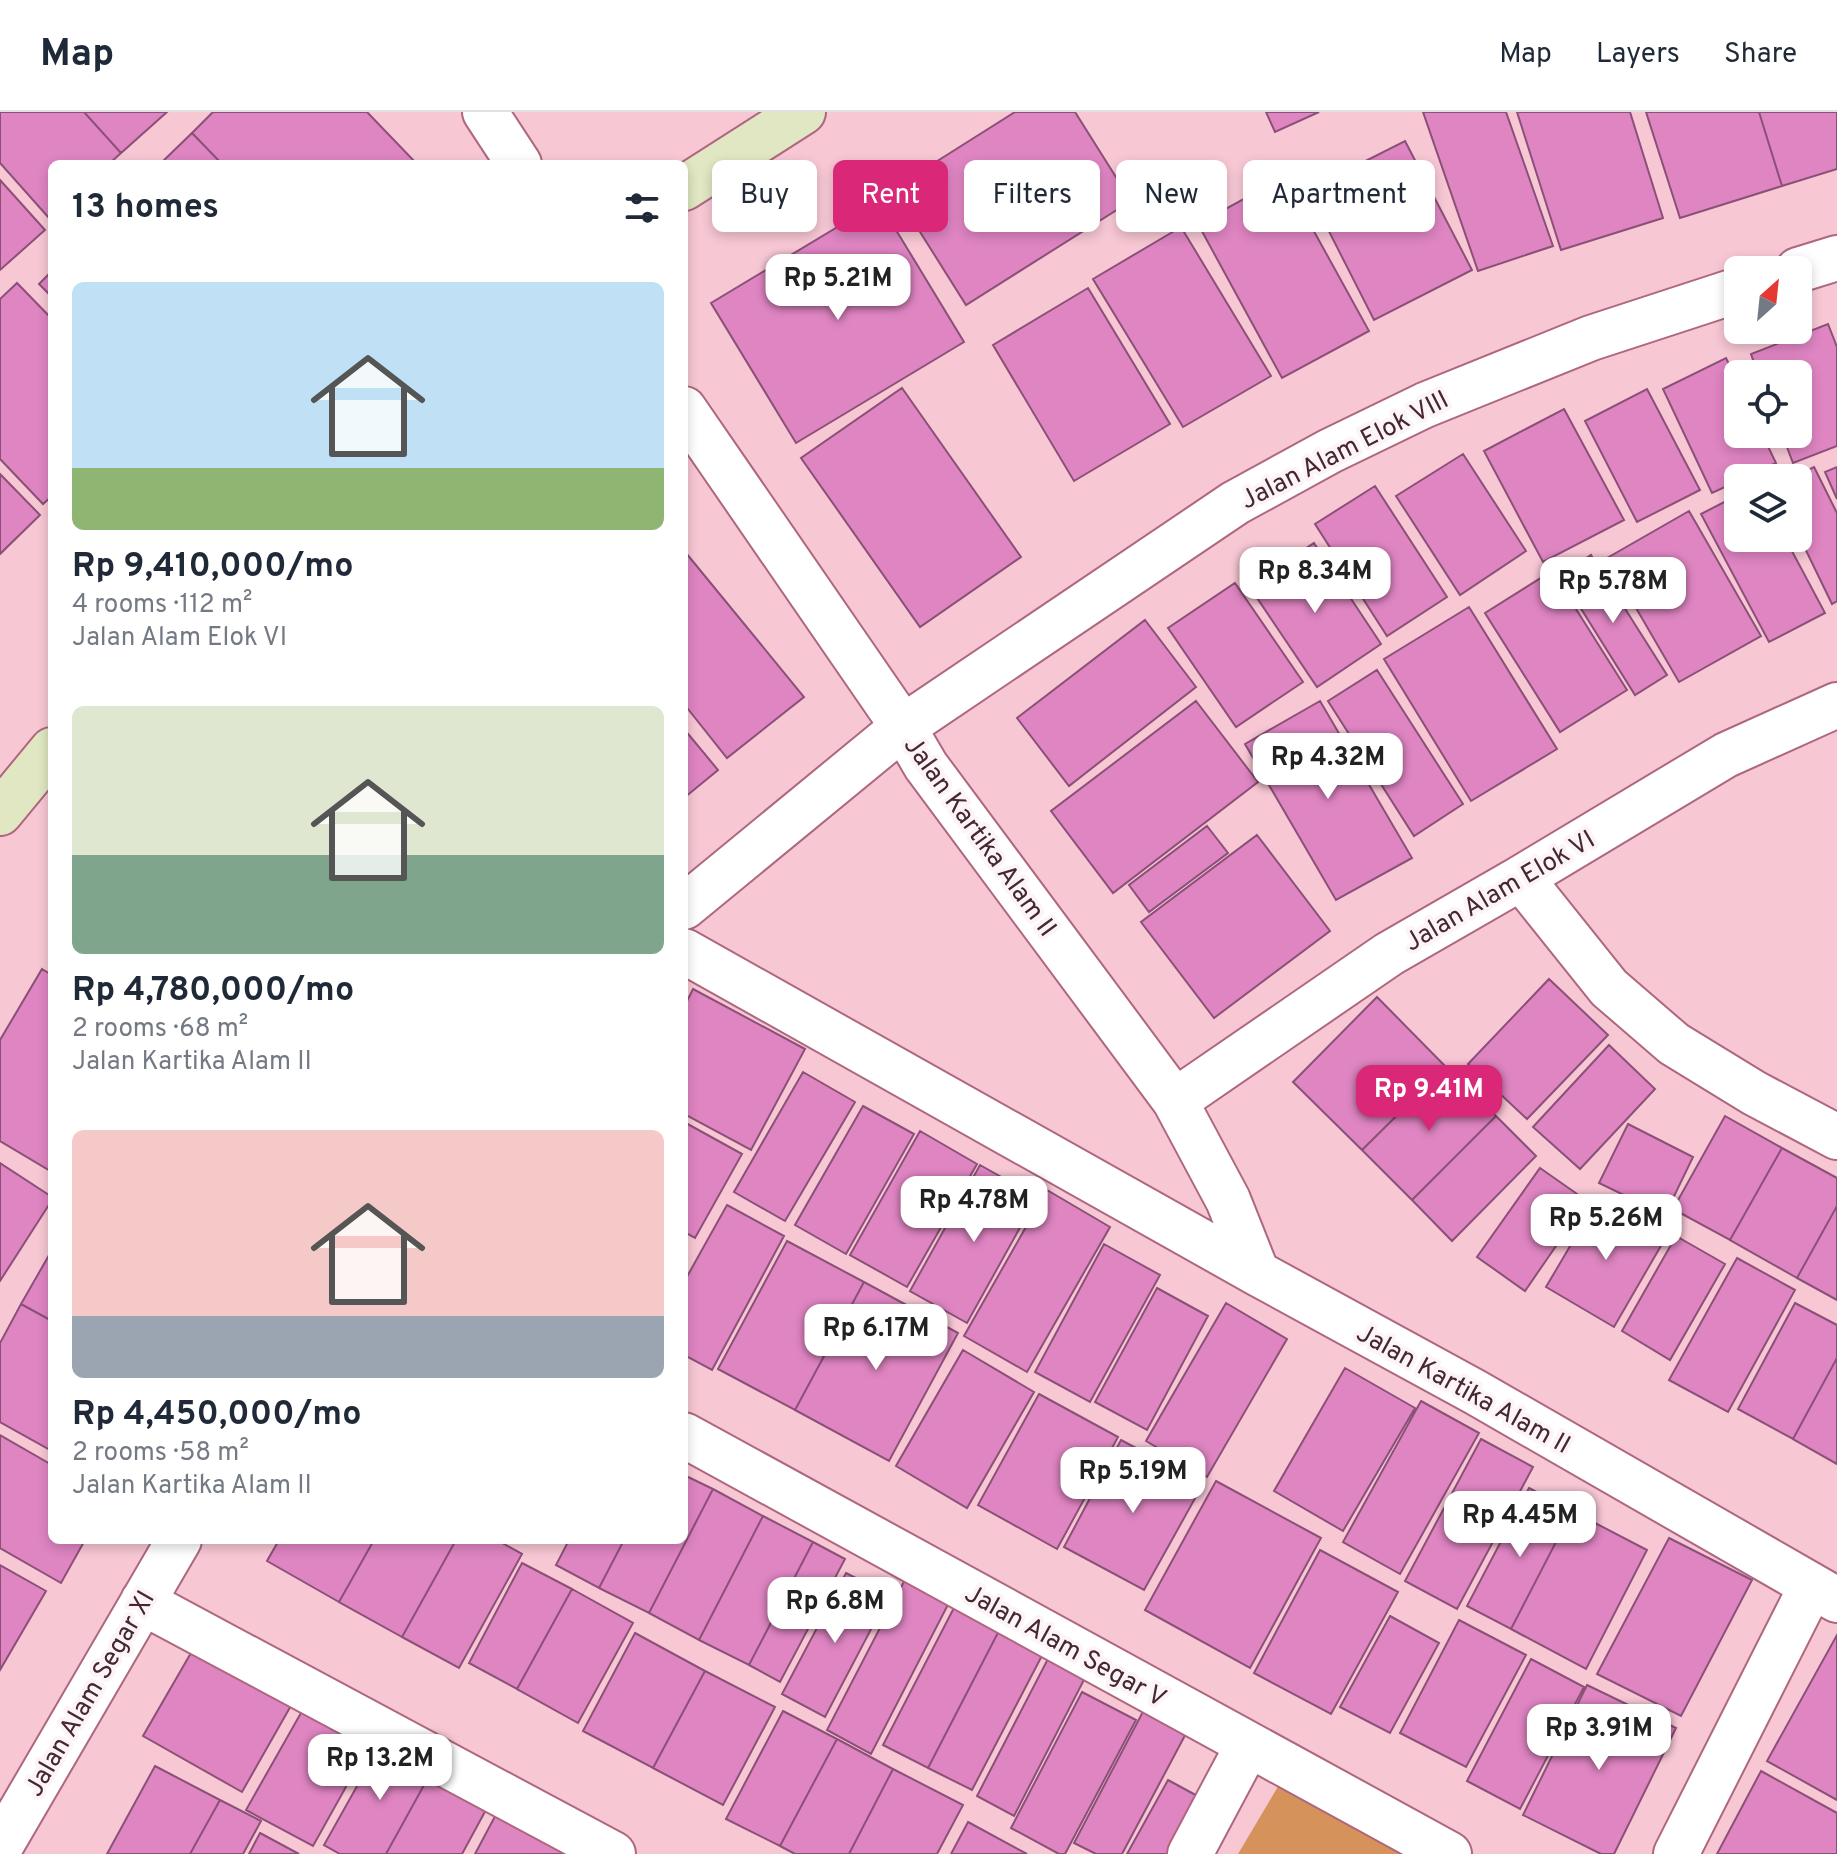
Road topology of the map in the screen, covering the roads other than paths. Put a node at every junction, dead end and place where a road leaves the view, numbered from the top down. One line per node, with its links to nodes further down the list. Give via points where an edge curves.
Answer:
1 (485, 112): 3 (street)
2 (803, 112): 4 (main road)
3 (516, 160)
4 (688, 185)
5 (1837, 258): 6 (street)
6 (1812, 266)
7 (1724, 295): 10 (street, Jalan Alam Elok VIII, via 1591,338 1425,405 1330,451 1235,503)
8 (688, 415): 10 (street, Jalan Kartika Alam II)
9 (1837, 705): 13 (street, Jalan Alam Elok VI, via 1726,755)
10 (903, 727): 14 (street); 16 (street, Jalan Kartika Alam II, via 926,766)
11 (48, 755): 12 (main road)
12 (0, 813)
13 (1521, 878): 16 (street, Jalan Alam Elok VI, via 1389,954); 17 (street, via 1609,988 1674,1044)
14 (688, 904)
15 (688, 953): 18 (street, Jalan Kartika Alam II)
16 (1175, 1101): 18 (street, Jalan Kartika Alam II, via 1228,1200)
17 (1837, 1137)
18 (1257, 1273): 21 (street, Jalan Kartika Alam II)
19 (688, 1437): 23 (street, Jalan Alam Segar V)
20 (177, 1544): 22 (street, Jalan Alam Segar XI)
21 (1824, 1594): 28 (street)
22 (143, 1601): 24 (street, Jalan Alam Segar XI); 25 (street)
23 (1248, 1745): 26 (street); 27 (street, Jalan Alam Segar V)
24 (0, 1847)
25 (613, 1854)
26 (1190, 1854)
27 (1449, 1854)
28 (1676, 1854)

